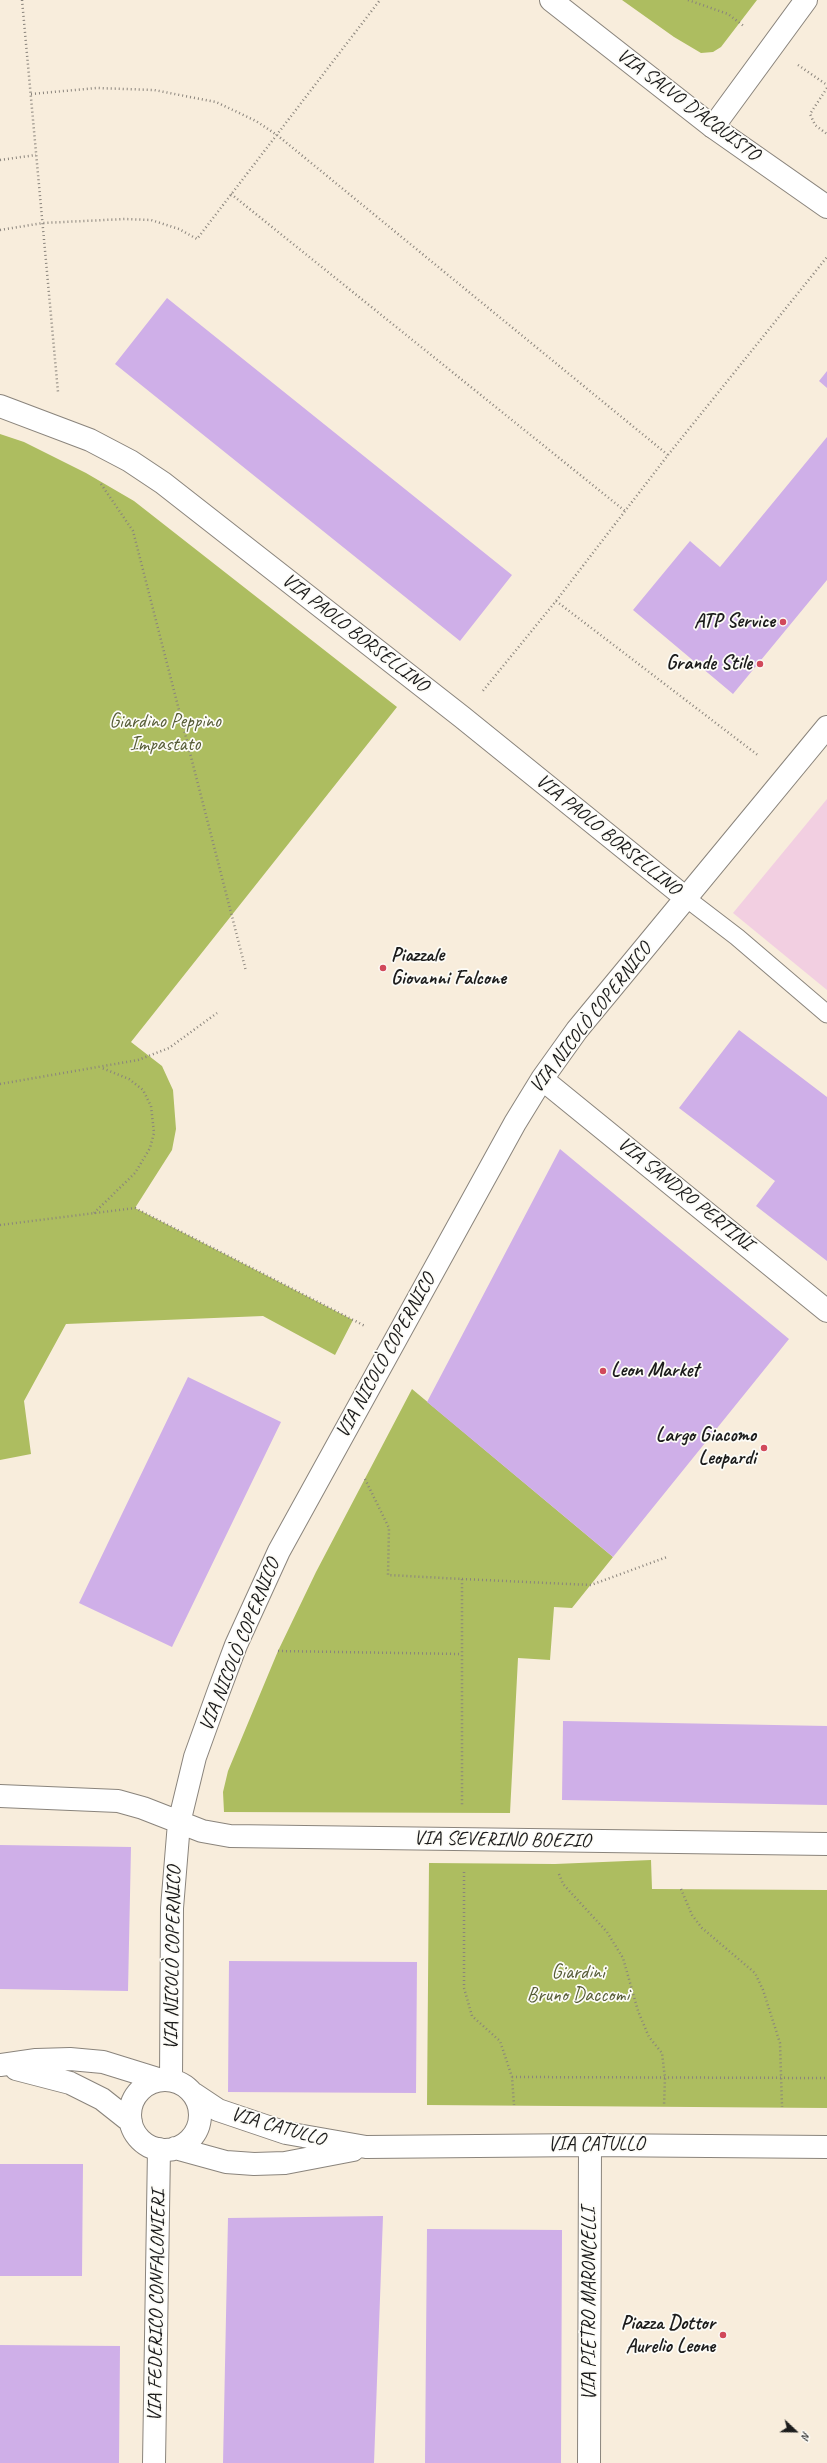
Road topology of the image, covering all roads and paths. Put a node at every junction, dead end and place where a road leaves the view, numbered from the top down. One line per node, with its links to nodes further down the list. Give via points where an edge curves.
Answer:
1 (22, 0): 6 (path)
2 (380, 0): 9 (path)
3 (551, 0): 7 (street, VIA SALVO D'ACQUISTO)
4 (806, 0): 7 (street)
5 (827, 88): 8 (path, via 810,114 815,125)
6 (31, 94): 9 (path, via 122,87 172,92 232,109); 10 (path)
7 (713, 127): 13 (street, VIA SALVO D'ACQUISTO)
8 (827, 134)
9 (277, 135): 12 (path); 19 (path)
10 (36, 155): 11 (path); 14 (path)
11 (0, 160)
12 (231, 194): 14 (path, via 197,239 179,229 151,220); 21 (path)
13 (827, 207)
14 (43, 224): 15 (path); 18 (path)
15 (0, 230)
16 (827, 257): 19 (path)
17 (0, 406): 18 (street, VIA PAOLO BORSELLINO)
18 (62, 429): 23 (street, VIA PAOLO BORSELLINO, via 123,458 163,483)
19 (668, 455): 21 (path)
20 (98, 480): 27 (path, via 133,531)
21 (625, 511): 22 (path)
22 (556, 601): 23 (path); 25 (path)
23 (462, 717): 26 (street, VIA PAOLO BORSELLINO)
24 (827, 727): 25 (street, VIA NICOLÒ COPERNICO)
25 (786, 777): 26 (street, VIA NICOLÒ COPERNICO)
26 (686, 898): 29 (lane, via 737,937); 31 (street, VIA NICOLÒ COPERNICO, via 577,1030)
27 (246, 971)
28 (216, 1013): 30 (path, via 170,1048 138,1060)
29 (827, 1014)
30 (101, 1067): 32 (path); 33 (path, via 129,1078 143,1090 151,1106 154,1133 150,1148 135,1173)
31 (542, 1078): 35 (street, VIA SANDRO PERTINI); 36 (street, VIA NICOLÒ COPERNICO)
32 (0, 1084)
33 (94, 1213): 34 (path); 36 (path, via 135,1208)
34 (0, 1225)
35 (827, 1311)
36 (394, 1341): 44 (street, VIA NICOLÒ COPERNICO, via 303,1503 256,1601 195,1757)
37 (365, 1479): 39 (path, via 389,1528 388,1575)
38 (667, 1557): 39 (path, via 591,1585)
39 (462, 1579): 41 (path)
40 (278, 1651): 41 (path)
41 (461, 1654): 43 (path)
42 (0, 1796): 44 (street, VIA SEVERINO BOEZIO, via 118,1801)
43 (462, 1813)
44 (179, 1823): 45 (street, VIA SEVERINO BOEZIO, via 202,1831 230,1836); 54 (street, VIA NICOLÒ COPERNICO, via 172,1908)
45 (827, 1844)
46 (464, 1864): 50 (path, via 464,1988 472,2016 500,2041)
47 (557, 1871): 51 (path, via 563,1884 607,1932 623,1958 638,2011 649,2037 662,2053)
48 (681, 1889): 52 (path, via 692,1915 702,1928 755,1973 770,2006 778,2035)
49 (1, 2065): 54 (street, via 36,2060 96,2061 119,2065); 59 (street, via 70,2083 102,2099)
50 (512, 2077): 51 (path); 56 (path)
51 (665, 2078): 52 (path); 57 (path)
52 (782, 2078): 53 (path); 58 (path)
53 (827, 2078)
54 (166, 2080): 55 (street, via 184,2085); 59 (street, via 149,2083 140,2090 130,2111)
55 (194, 2094): 61 (street, VIA CATULLO, via 218,2110 265,2127 317,2140); 63 (street, via 199,2105 198,2126 193,2136)
56 (514, 2106)
57 (664, 2106)
58 (782, 2107)
59 (131, 2122): 63 (street, via 141,2140)
60 (590, 2145): 61 (street, VIA CATULLO); 62 (street, VIA CATULLO); 65 (street, VIA PIETRO MARONCELLI)
61 (366, 2147): 63 (street, VIA CATULLO, via 285,2163 254,2164 226,2162)
62 (827, 2147)
63 (167, 2149): 64 (street, VIA FEDERICO CONFALONIERI)
64 (154, 2463)
65 (589, 2463)

